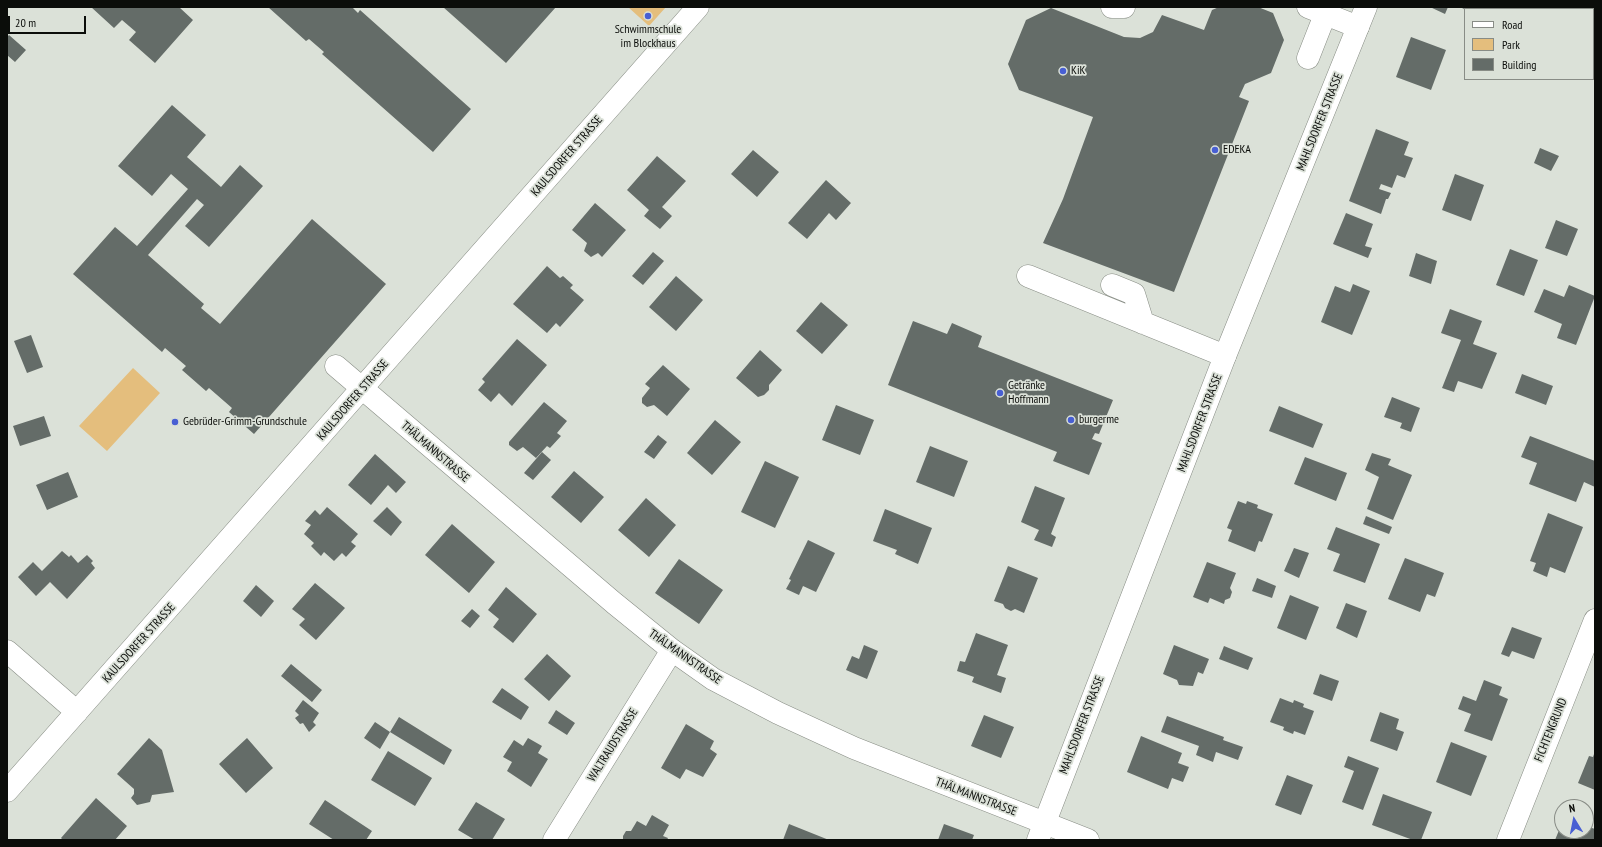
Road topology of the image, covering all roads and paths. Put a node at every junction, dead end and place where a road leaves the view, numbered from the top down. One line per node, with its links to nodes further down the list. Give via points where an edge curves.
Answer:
1 (698, 7): 12 (street, KAULSDORFER STRASSE)
2 (1112, 7): 3 (street)
3 (1124, 7)
4 (1320, 9): 5 (street); 6 (street)
5 (1362, 17): 10 (street, MAHLSDORFER STRASSE)
6 (1308, 58)
7 (1028, 276): 9 (street)
8 (1112, 285): 9 (street, via 1134,294)
9 (1143, 323): 10 (street)
10 (1225, 356): 18 (street, MAHLSDORFER STRASSE)
11 (336, 366): 12 (street, THÄLMANNSTRASSE)
12 (362, 389): 14 (street, THÄLMANNSTRASSE); 16 (street, KAULSDORFER STRASSE)
13 (1595, 620): 21 (street, FICHTENGRUND)
14 (672, 650): 18 (street, THÄLMANNSTRASSE, via 713,679 817,732); 19 (street, WALTRAUDSTRASSE)
15 (7, 651): 16 (street)
16 (77, 712): 17 (street, KAULSDORFER STRASSE)
17 (7, 791)
18 (1041, 832): 20 (street, THÄLMANNSTRASSE)
19 (554, 840)
20 (1088, 840)
21 (1508, 840)

